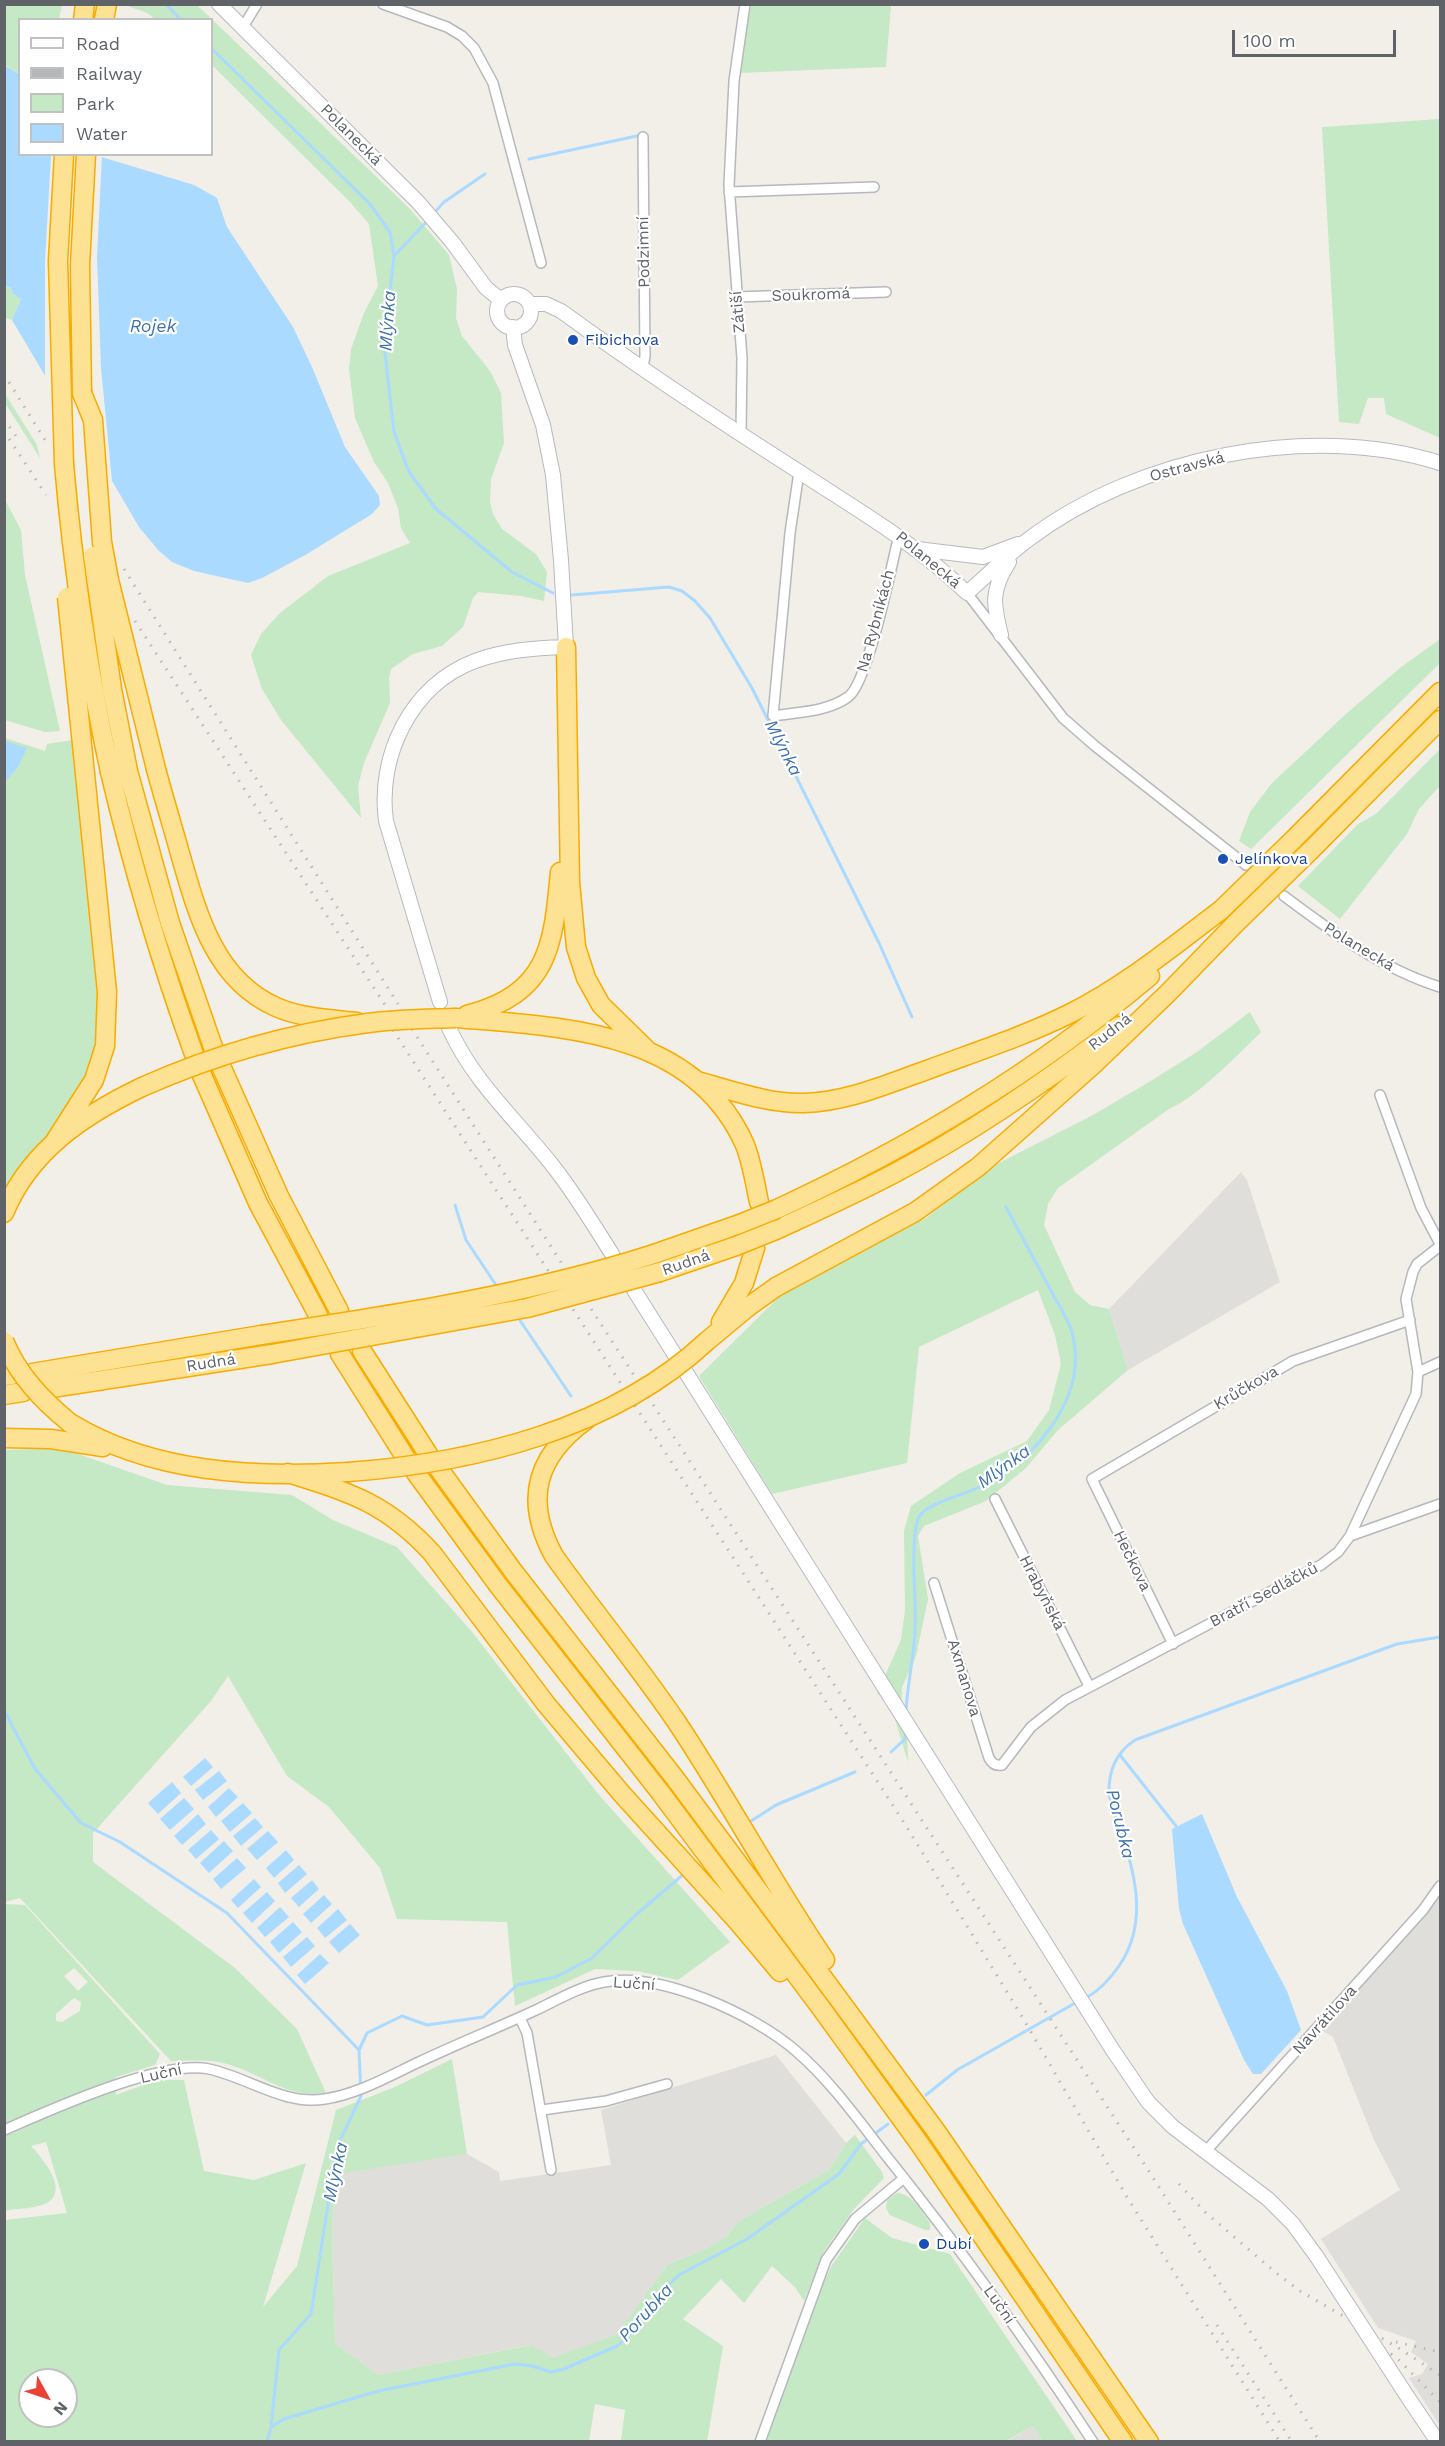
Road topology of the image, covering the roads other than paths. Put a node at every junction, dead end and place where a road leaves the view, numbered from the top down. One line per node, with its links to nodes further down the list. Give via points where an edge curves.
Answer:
1 (219, 4): 5 (street, Polanecká)
2 (257, 4): 5 (street)
3 (383, 4): 11 (street, via 447,27 474,48 493,83)
4 (745, 4): 10 (street, Zátiší, via 734,81)
5 (243, 27): 14 (street, Polanecká, via 418,202 486,288)
6 (643, 137): 17 (street, Podzimní)
7 (64, 156): 21 (highway, via 58,261)
8 (86, 156): 18 (highway, via 80,265)
9 (874, 187): 10 (street)
10 (729, 192): 13 (street, Zátiší)
11 (541, 263)
12 (886, 292): 13 (street, Soukromá)
13 (736, 297): 19 (street, Zátiší, via 742,358)
14 (501, 300): 15 (street, via 517,294); 16 (street, via 499,318)
15 (530, 304): 16 (street, via 527,321); 17 (street, Polanecká, via 546,304 561,311)
16 (513, 327): 28 (street, via 515,345 543,425 553,474)
17 (643, 367): 19 (street, Polanecká)
18 (82, 393): 39 (highway, bridge, via 93,420 96,488 107,571 156,769 209,940 233,976 252,993 290,1012); 51 (highway, bridge, via 91,542 112,689 128,771 170,923 217,1058 279,1196)
19 (741, 433): 22 (street, Polanecká)
20 (1440, 463): 24 (street, Ostravská, via 1404,454 1333,447 1242,453 1171,469 1132,483 1076,509)
21 (64, 464): 44 (highway, bridge, via 58,494 107,992 105,1046 94,1080); 52 (highway, bridge, via 71,545 92,689 127,845 150,926 198,1065 258,1203)
22 (799, 472): 23 (street, Polanecká); 23 (street, Na Rybníkách, via 773,716 832,707 851,695 870,647)
23 (899, 535): 25 (street, Polanecká)
24 (1028, 540): 25 (street, via 983,556); 26 (street, Ostravská); 27 (street, via 1001,575 994,592 994,611)
25 (917, 549): 26 (street, Polanecká)
26 (968, 593): 27 (street, Polanecká)
27 (1001, 635): 32 (street, Polanecká, via 1063,718)
28 (566, 647): 31 (highway); 37 (street, via 503,652 462,667 422,699 401,726 395,741 386,784 386,821)
29 (1440, 692): 34 (highway, bridge)
30 (1440, 720): 35 (highway, bridge)
31 (567, 759): 38 (highway, via 556,923 549,950 525,986); 41 (highway, via 572,914 580,963 602,1005)
32 (1246, 864)
33 (1284, 896): 36 (street, Polanecká, via 1379,960)
34 (1221, 910): 42 (highway, via 1116,987 1071,1013 864,1093 801,1103 755,1097); 60 (highway, Rudná, bridge, via 1118,1003 1030,1069 885,1157 737,1225 654,1254 523,1290)
35 (1237, 922): 55 (highway, via 1109,1049 978,1167 915,1212 776,1287); 61 (highway, Rudná, bridge, via 1130,1018 991,1118 892,1175 777,1230 660,1272 527,1308 272,1354)
36 (1440, 987)
37 (440, 1002)
38 (487, 1015): 40 (highway); 41 (highway, via 584,1031)
39 (368, 1023): 40 (highway, bridge); 44 (highway, bridge, via 263,1044 196,1065 91,1113)
40 (452, 1023): 49 (street, via 460,1051 473,1072 555,1167)
41 (648, 1051): 42 (highway)
42 (697, 1081): 45 (highway, via 725,1113 745,1145)
43 (1380, 1095): 47 (street, via 1421,1208)
44 (56, 1141): 46 (highway, via 28,1172)
45 (759, 1202)
46 (4, 1213)
47 (1440, 1245): 53 (street, Bratří Sedláčků, via 1413,1272 1406,1299)
48 (755, 1248): 55 (highway, via 736,1300)
49 (612, 1254)
50 (634, 1290): 87 (street, via 1090,2015 1148,2102)
51 (339, 1311)
52 (318, 1314)
53 (1410, 1320): 59 (street, Bratří Sedláčků); 72 (street, Krůčkova, via 1293,1361)
54 (4, 1341): 66 (highway, bridge, via 34,1390 70,1423)
55 (707, 1341): 64 (highway, bridge, via 649,1387)
56 (362, 1351): 67 (highway)
57 (340, 1354): 68 (highway)
58 (1440, 1362): 59 (street)
59 (1418, 1372): 75 (street, Bratří Sedláčků, via 1416,1394)
60 (32, 1373)
61 (45, 1389)
62 (23, 1392): 63 (highway)
63 (4, 1395)
64 (598, 1412): 70 (highway, bridge, via 538,1435 459,1457 396,1468); 82 (highway, bridge, via 560,1444 550,1458 538,1484 539,1524 554,1556 677,1723 792,1911 853,2002)
65 (4, 1438): 66 (highway, via 51,1438)
66 (134, 1453): 70 (highway, via 220,1470)
67 (428, 1454)
68 (405, 1457)
69 (438, 1469): 82 (highway, via 688,1796)
70 (288, 1473): 84 (highway, via 378,1506 414,1534 546,1704 753,1940 845,2058)
71 (416, 1473): 84 (highway, via 660,1792)
72 (1092, 1479): 77 (street, Hečkova)
73 (995, 1499): 78 (street, Hrabyňská)
74 (1440, 1504): 75 (street)
75 (1350, 1536): 77 (street, Bratří Sedláčků, via 1321,1566)
76 (934, 1583): 79 (street, Axmanova, via 989,1758)
77 (1173, 1644): 78 (street, Bratří Sedláčků)
78 (1089, 1686): 79 (street, Bratří Sedláčků, via 1038,1721)
79 (1002, 1765)
80 (1440, 1886): 87 (street, Navrátilova)
81 (520, 2018): 85 (street, via 527,2033); 86 (street, Luční, via 386,2079 335,2097 297,2098 215,2071 190,2067 143,2077); 89 (street, Luční, via 603,1982 644,1982 712,2001 764,2027 796,2050 825,2079)
82 (894, 2075): 93 (highway)
83 (667, 2084): 85 (street, via 606,2100)
84 (878, 2087): 92 (highway)
85 (542, 2110): 88 (street)
86 (4, 2130)
87 (1206, 2151): 94 (street, bridge, via 1269,2199 1293,2223)
88 (551, 2170)
89 (904, 2178): 90 (street, via 862,2211 826,2260); 91 (street, Luční, via 977,2273)
90 (760, 2442)
91 (1093, 2442)
92 (1123, 2442)
93 (1149, 2442)
94 (1438, 2442)

